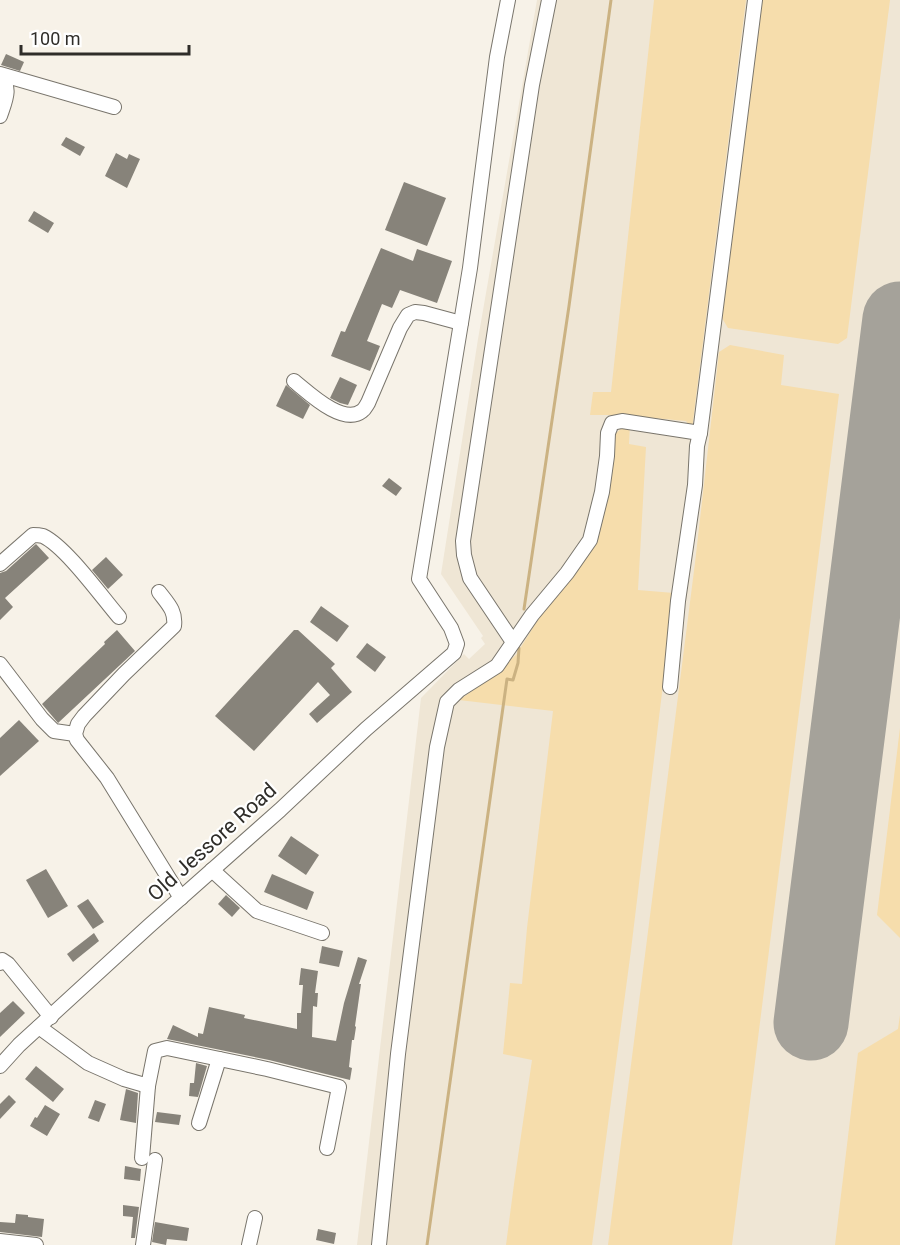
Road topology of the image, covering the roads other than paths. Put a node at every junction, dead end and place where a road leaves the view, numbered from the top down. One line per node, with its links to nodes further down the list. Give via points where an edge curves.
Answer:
1 (508, 0): 7 (street, via 495,67)
2 (549, 0): 13 (street, via 532,85 463,541 470,578)
3 (755, 0): 9 (street)
4 (0, 74): 5 (street); 6 (street, via 7,90)
5 (114, 107)
6 (0, 116)
7 (461, 323): 8 (street, via 424,313 408,315 368,403 354,415 331,410); 17 (street, Old Jessore Road, via 419,579 451,628 457,644 454,653)
8 (294, 381)
9 (700, 433): 13 (street, via 622,421 612,423 590,540); 15 (street)
10 (4, 559): 12 (street, via 33,535 41,535 70,559)
11 (159, 592): 16 (street, via 171,607 174,626 84,716)
12 (118, 617)
13 (513, 642): 33 (street, via 497,666 459,690 447,702 444,712 398,1054)
14 (0, 664): 16 (street, via 54,731)
15 (670, 687)
16 (75, 734): 18 (street)
17 (212, 870): 18 (street, Old Jessore Road); 19 (street, via 257,911)
18 (181, 898): 21 (street, Old Jessore Road)
19 (322, 933)
20 (0, 963): 21 (street, via 2,960 8,964)
21 (51, 1017): 22 (street, Old Jessore Road)
22 (39, 1028): 24 (street, Old Jessore Road); 25 (street, via 88,1063)
23 (219, 1059): 25 (street, via 167,1047 156,1051); 26 (street); 27 (street, via 339,1087)
24 (0, 1066)
25 (148, 1086): 31 (street, via 145,1112 149,1159)
26 (199, 1123)
27 (327, 1148)
28 (255, 1218): 32 (street)
29 (0, 1241): 30 (street)
30 (36, 1245)
31 (143, 1245)
32 (249, 1245)
33 (379, 1245)

